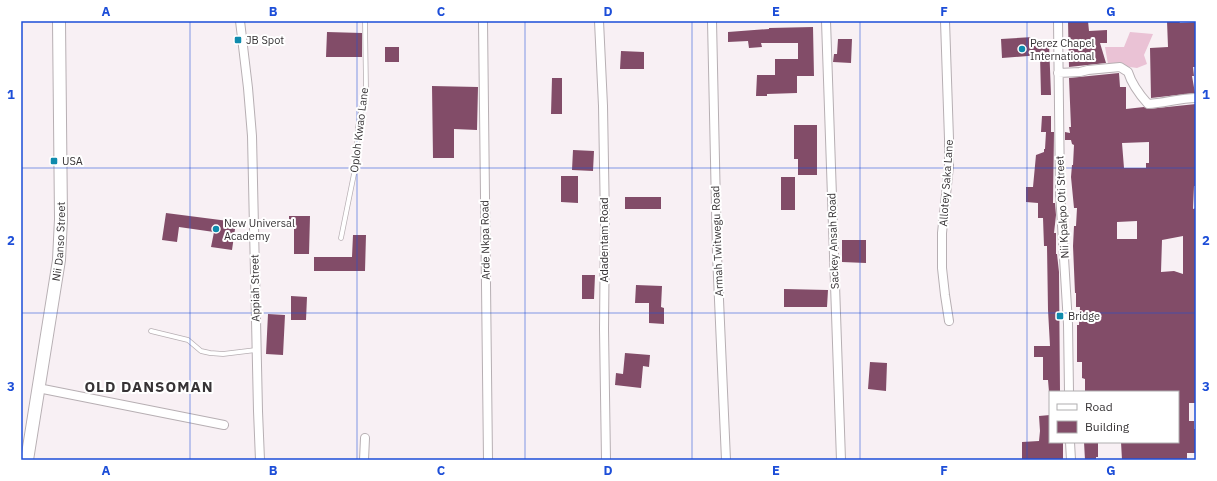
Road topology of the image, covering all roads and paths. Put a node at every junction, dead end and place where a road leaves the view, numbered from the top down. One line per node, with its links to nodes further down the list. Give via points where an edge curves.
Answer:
1 (59, 21): 16 (street, Nii Danso Street, via 59,260)
2 (240, 21): 15 (street, Appiah Street, via 252,136)
3 (365, 21): 12 (lane, Oploh Kwao Lane, via 366,89 358,127 356,164)
4 (483, 21): 24 (street, Arde Nkpa Road)
5 (599, 21): 25 (street, Adadentam Road, via 605,222)
6 (712, 21): 26 (street, Armah Twitwegu Road, via 717,254)
7 (826, 21): 27 (street, Sackey Ansah Road)
8 (945, 21): 13 (street, Allotey Saka Lane, via 949,159 942,233 942,268)
9 (1058, 21): 10 (street, Nii Kpakpo Oti Street)
10 (1058, 73): 11 (street, via 1120,67 1128,72 1130,81 1148,104); 17 (street, Nii Kpakpo Oti Street, via 1060,192 1068,324)
11 (1196, 98)
12 (341, 238)
13 (949, 321)
14 (151, 331): 15 (lane, via 188,340 201,351 210,353)
15 (256, 350): 22 (street, Appiah Street)
16 (38, 388): 18 (street); 21 (street, Nii Danso Street)
17 (1069, 391)
18 (224, 425)
19 (365, 438): 23 (street)
20 (1070, 443): 28 (street)
21 (27, 460)
22 (260, 460)
23 (364, 460)
24 (488, 460)
25 (606, 460)
26 (726, 460)
27 (842, 460)
28 (1071, 460)

